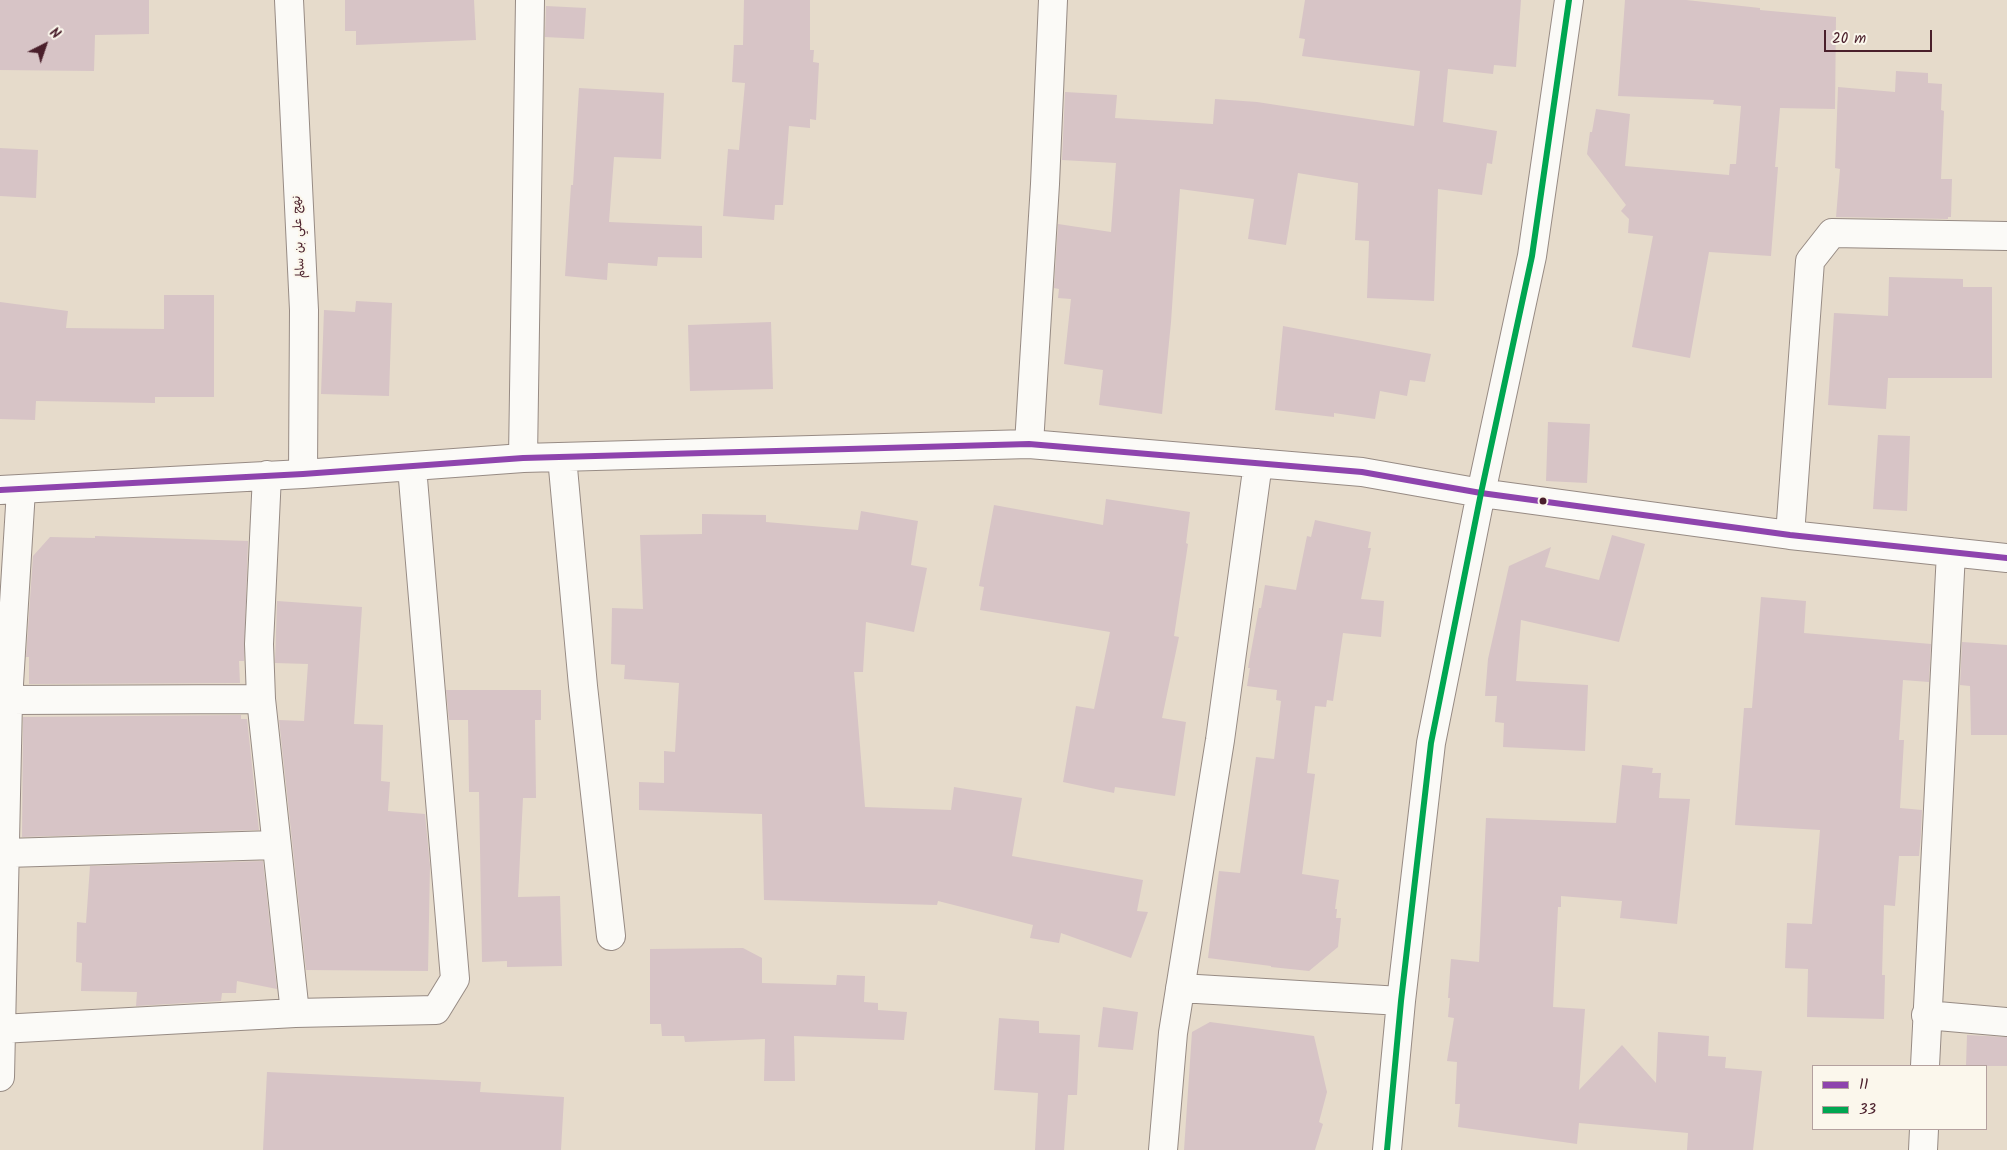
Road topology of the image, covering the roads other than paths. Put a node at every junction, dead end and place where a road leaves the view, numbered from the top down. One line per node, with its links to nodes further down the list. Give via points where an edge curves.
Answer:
1 (289, 0): 11 (street, نهج علي بن سالم, via 304,310)
2 (530, 0): 8 (street)
3 (1053, 0): 6 (street)
4 (1569, 0): 14 (street, via 1532,256)
5 (2007, 236): 15 (street, via 1832,233 1810,261)
6 (1029, 444): 7 (street); 9 (street)
7 (562, 457): 8 (street); 23 (street)
8 (523, 458): 10 (street)
9 (1258, 464): 14 (street, via 1362,472); 25 (street, via 1220,740)
10 (412, 467): 11 (street); 27 (street, via 455,979 436,1010)
11 (303, 474): 12 (street)
12 (267, 475): 13 (street); 18 (street, via 259,644)
13 (10, 490): 19 (street)
14 (1481, 493): 15 (street); 26 (street, via 1431,743)
15 (1790, 535): 16 (street)
16 (1951, 552): 17 (street); 28 (street)
17 (2007, 558)
18 (261, 699): 19 (street); 21 (street)
19 (8, 700): 20 (street)
20 (2, 807): 22 (street)
21 (276, 845): 22 (street); 27 (street)
22 (6, 853): 24 (street)
23 (611, 936)
24 (1, 977): 30 (street)
25 (1180, 988): 26 (street); 34 (street)
26 (1401, 1001): 35 (street)
27 (294, 1013): 30 (street)
28 (1926, 1015): 29 (street); 31 (street)
29 (2007, 1022)
30 (1, 1029): 32 (street)
31 (1925, 1065)
32 (0, 1077)
33 (1924, 1130): 36 (street)
34 (1164, 1150)
35 (1387, 1150)
36 (1923, 1150)

